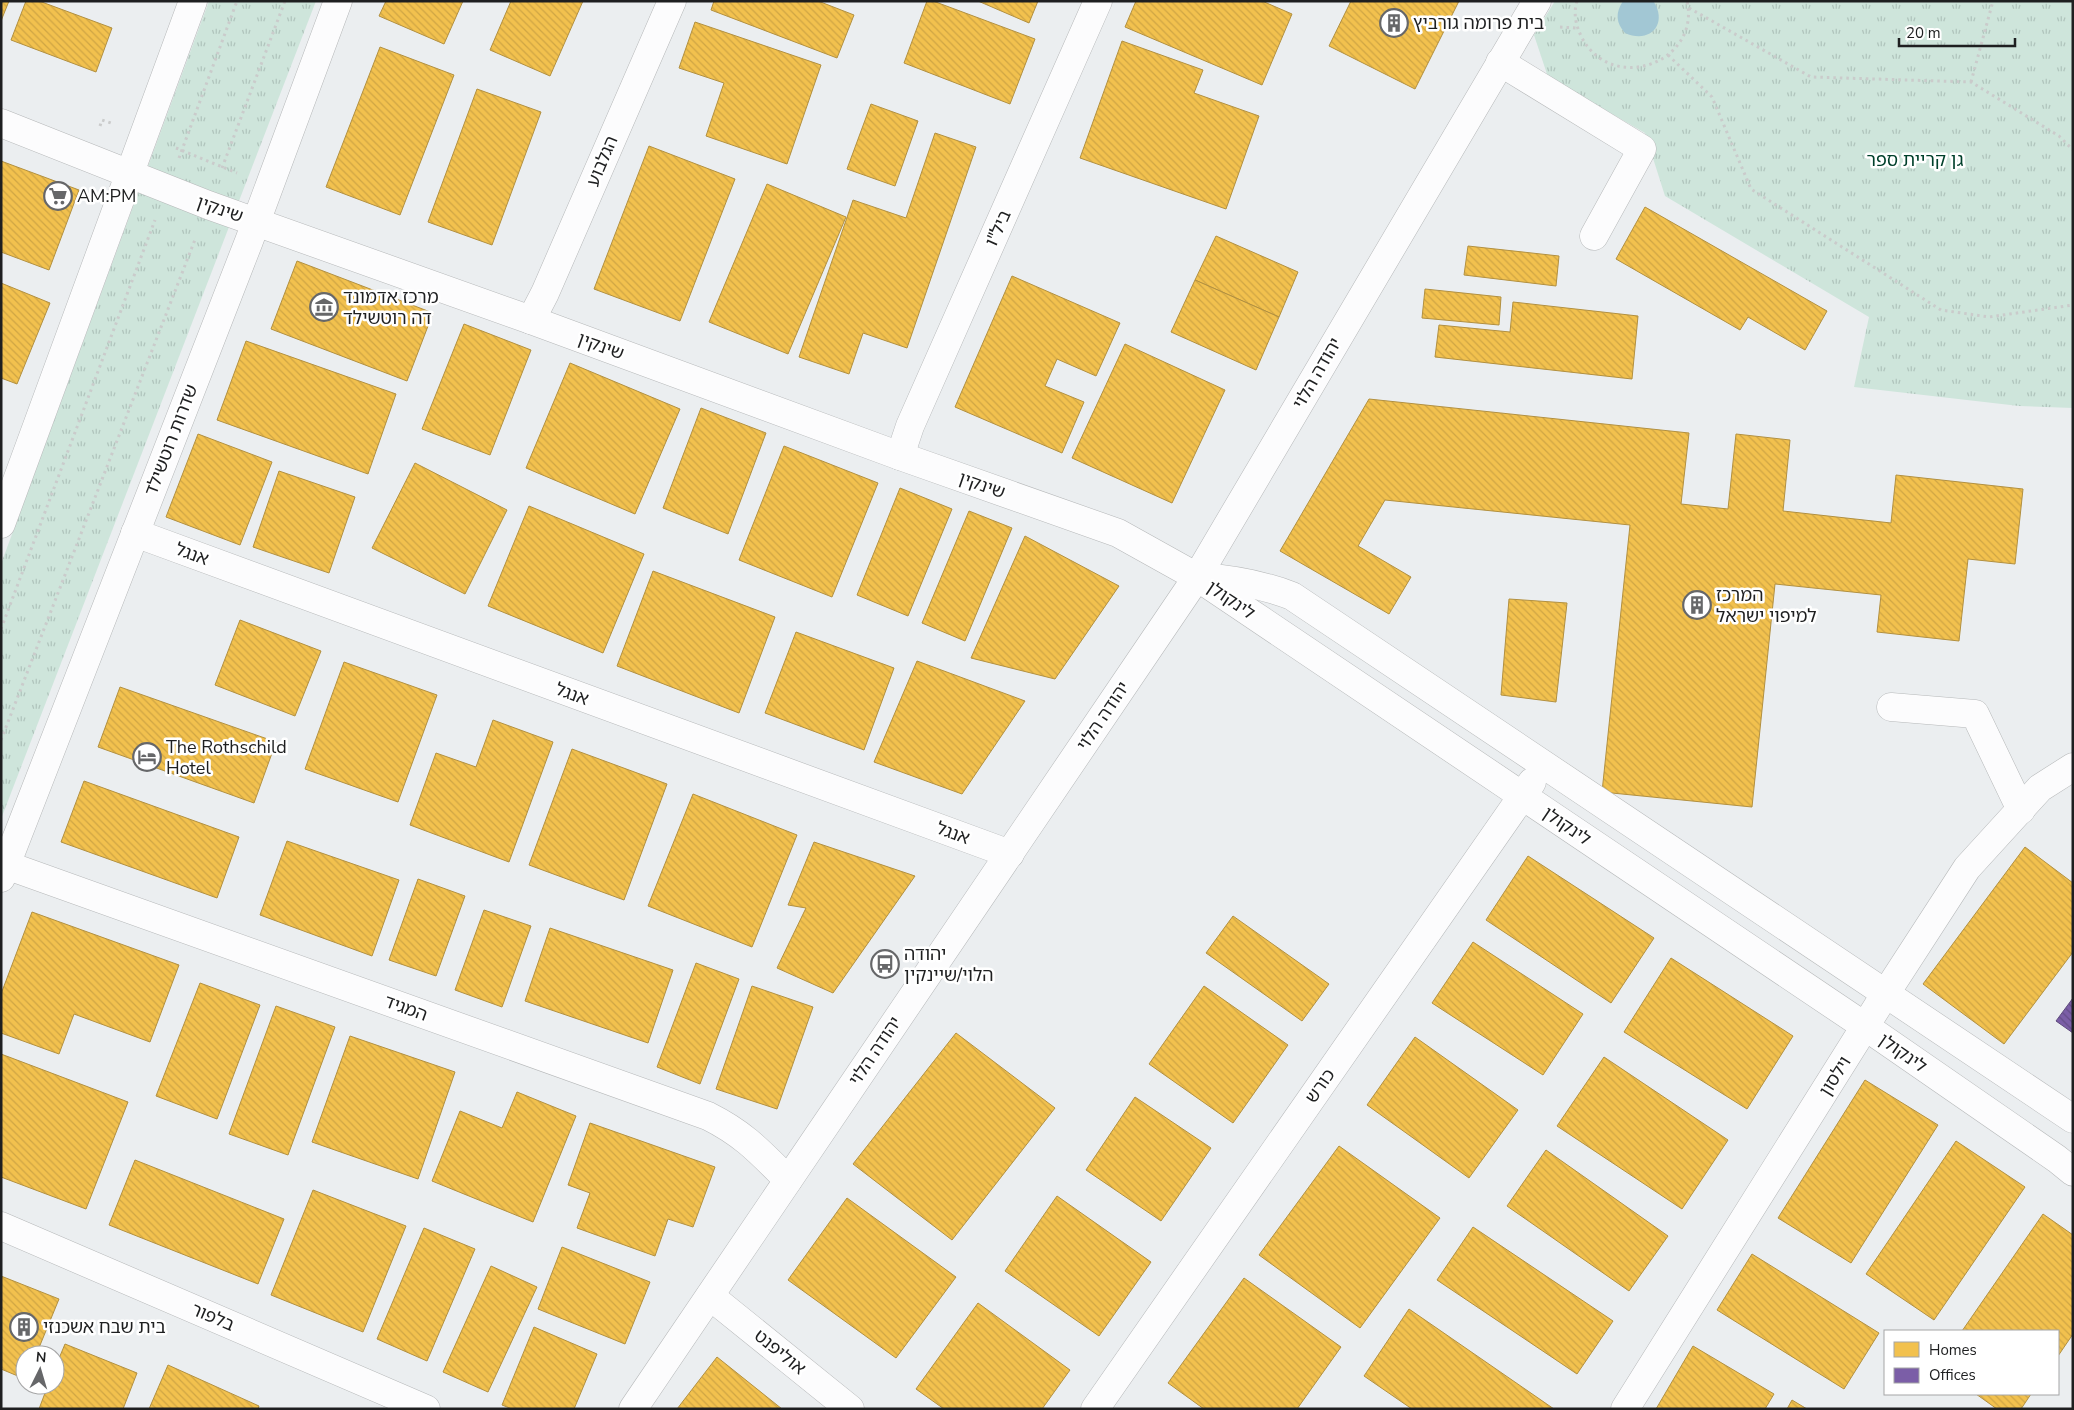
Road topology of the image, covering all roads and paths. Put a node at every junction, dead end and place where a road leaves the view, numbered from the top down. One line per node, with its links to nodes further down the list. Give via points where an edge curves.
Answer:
1 (193, 1): 17 (street)
2 (237, 1): 18 (path)
3 (285, 1): 20 (path)
4 (338, 1): 22 (street, שדרות רוטשילד)
5 (672, 1): 28 (street, הגלבוע)
6 (1098, 1): 29 (street, ביל"ו, via 910,426)
7 (1537, 1): 13 (street, יהודה הלוי)
8 (1577, 1): 12 (path, via 1577,28 1586,45 1600,58 1636,69)
9 (1687, 1): 11 (path)
10 (1993, 1): 14 (path)
11 (1689, 8): 12 (path, via 1687,26 1680,42); 14 (path, via 1811,78)
12 (1668, 55): 27 (path, via 1712,97 1751,188 1942,310 1989,317)
13 (1500, 62): 26 (street, via 1642,149); 32 (street, יהודה הלוי)
14 (1971, 82): 19 (path, via 2059,136)
15 (102, 120): 17 (path)
16 (1, 123): 21 (street, שינקין)
17 (145, 136): 18 (path); 21 (street)
18 (182, 150): 20 (path); 23 (path)
19 (2073, 150)
20 (222, 167): 22 (path); 24 (path)
21 (129, 175): 23 (street, שינקין); 30 (street)
22 (270, 186): 25 (street, שדרות רוטשילד)
23 (167, 190): 24 (street, שינקין); 33 (path)
24 (208, 206): 25 (street, שינקין); 35 (path)
25 (256, 221): 28 (street, שינקין); 31 (street, שדרות רוטשילד)
26 (1594, 236)
27 (2073, 305)
28 (531, 320): 29 (street, שינקין)
29 (900, 456): 32 (street, שינקין, via 1118,533)
30 (1, 524)
31 (135, 533): 40 (street, אנגל); 41 (street, שדרות רוטשילד)
32 (1198, 577): 36 (street, לינקולן, via 1247,582 1292,596); 38 (street, לינקולן); 40 (street, יהודה הלוי)
33 (1, 629)
34 (1891, 707): 39 (street, via 1976,714)
35 (1, 740)
36 (1544, 764): 38 (street, כורש); 42 (street, לינקולן)
37 (2073, 767): 39 (street, וילסון, via 2040,788)
38 (1522, 796): 43 (street, לינקולן); 52 (street, כורש)
39 (2020, 810): 42 (street, וילסון, via 1967,868)
40 (1010, 854): 46 (street, יהודה הלוי)
41 (4, 872): 46 (street, המגיד, via 708,1116 750,1142)
42 (1886, 993): 43 (street, וילסון); 44 (street, לינקולן)
43 (1866, 1027): 45 (street, לינקולן); 53 (street, וילסון)
44 (2073, 1119)
45 (2068, 1167)
46 (788, 1180): 48 (street, יהודה הלוי)
47 (1, 1226): 49 (street, בלפור)
48 (710, 1296): 50 (street, יהודה הלוי); 51 (street, אוליפנט)
49 (426, 1409)
50 (633, 1409)
51 (850, 1409)
52 (1095, 1409)
53 (1626, 1409)

